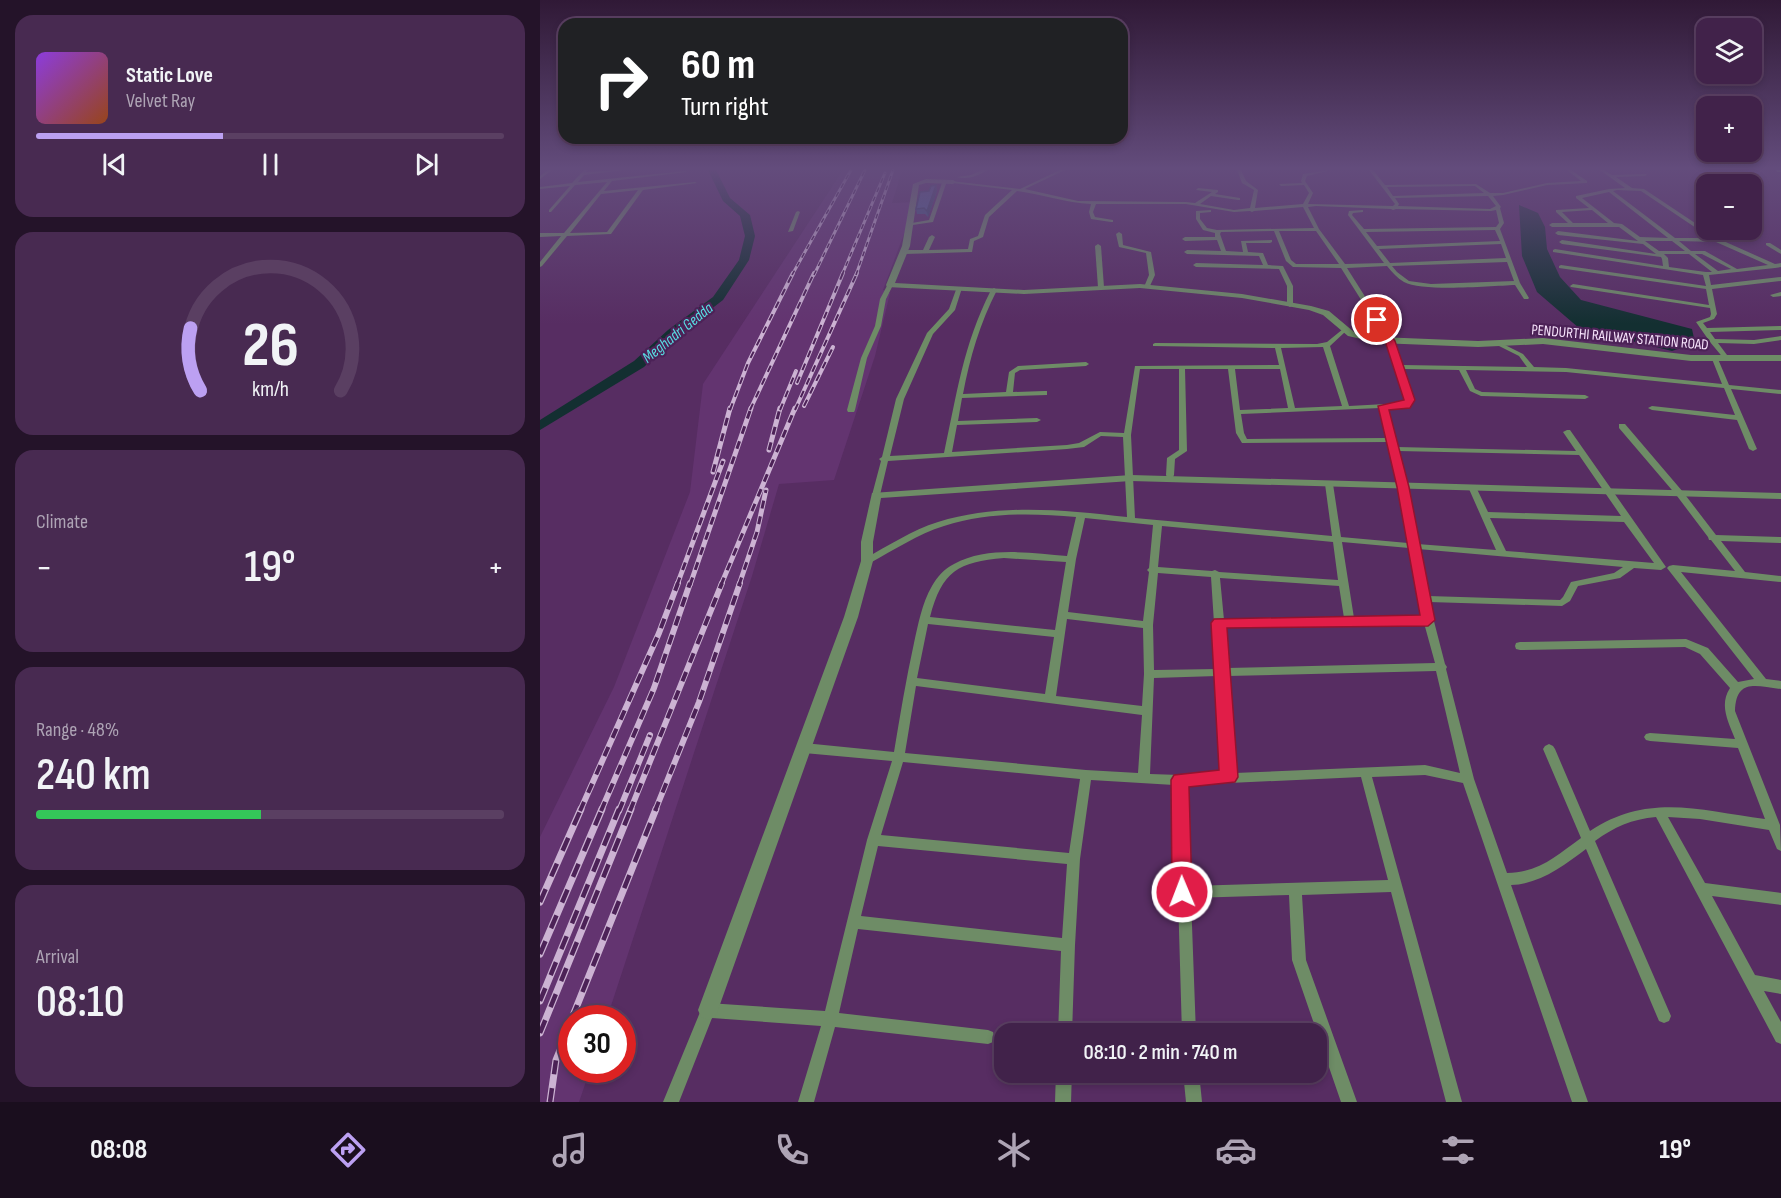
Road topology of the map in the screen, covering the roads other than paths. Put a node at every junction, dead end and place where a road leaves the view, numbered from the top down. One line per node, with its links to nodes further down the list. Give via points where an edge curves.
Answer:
1 (577, 221): 24 (street)
2 (617, 221): 24 (street, via 609,233)
3 (794, 221): 21 (street)
4 (909, 221): 15 (street)
5 (924, 221): 15 (street)
6 (984, 221): 42 (street, via 980,237 972,240 970,251)
7 (1200, 221): 27 (street, via 1203,228)
8 (1313, 221): 18 (street)
9 (1357, 221): 22 (street)
10 (1502, 221): 19 (street)
11 (1568, 221): 17 (street)
12 (1609, 221): 14 (street)
13 (1647, 221): 30 (street)
14 (1612, 224): 17 (street); 34 (street, via 1623,226)
15 (908, 225): 41 (street)
16 (1552, 225): 17 (street)
17 (1572, 225)
18 (1317, 229): 20 (street); 54 (street)
19 (1497, 229): 22 (street); 35 (street)
20 (1276, 230): 27 (street); 54 (street, via 1295,266)
21 (790, 231)
22 (1363, 231): 39 (street)
23 (1558, 233): 34 (street)
24 (566, 234): 26 (street); 51 (street)
25 (1119, 234): 66 (street, via 1121,246 1148,252 1152,275)
26 (540, 235)
27 (1218, 235): 29 (street); 44 (street)
28 (932, 237): 42 (street)
29 (1185, 239)
30 (1670, 240): 31 (street); 34 (street); 45 (street)
31 (1696, 240)
32 (1717, 240): 55 (street)
33 (1270, 241): 47 (street, via 1243,242)
34 (1642, 241): 48 (street)
35 (1503, 242): 39 (street); 49 (street)
36 (1562, 242): 48 (street)
37 (1768, 244): 46 (street)
38 (1098, 246): 65 (street)
39 (1375, 248): 50 (street)
40 (1554, 251): 57 (street)
41 (904, 252): 42 (street); 63 (street)
42 (925, 252)
43 (1188, 252): 44 (street)
44 (1224, 252): 47 (street)
45 (1686, 252): 48 (street); 58 (street, via 1708,253); 59 (street)
46 (1781, 252)
47 (1246, 253): 53 (street, via 1263,254)
48 (1660, 254): 57 (street, via 1667,262)
49 (1508, 260): 50 (street); 62 (street)
50 (1388, 264): 54 (street); 62 (street, via 1402,279 1422,286)
51 (540, 265)
52 (1196, 265): 53 (street)
53 (1266, 266): 73 (street, via 1283,268 1290,286)
54 (1343, 266): 79 (street)
55 (1779, 266): 58 (street)
56 (1561, 267): 68 (street)
57 (1666, 268): 60 (street)
58 (1736, 270): 59 (street)
59 (1717, 273): 60 (street)
60 (1706, 274): 68 (street)
61 (1781, 279): 68 (street)
62 (1517, 284): 72 (street)
63 (890, 285): 67 (street, PENDURTHI RAILWAY STATION ROAD); 104 (street)
64 (1573, 286): 74 (street)
65 (1101, 287): 66 (street, PENDURTHI RAILWAY STATION ROAD); 69 (street, PENDURTHI RAILWAY STATION ROAD, via 1034,292)
66 (1147, 287): 73 (street, PENDURTHI RAILWAY STATION ROAD)
67 (959, 288): 69 (street, PENDURTHI RAILWAY STATION ROAD); 117 (street, via 952,310 930,333 902,394)
68 (1710, 288): 74 (street)
69 (994, 290): 99 (street, via 969,345)
70 (1781, 294): 71 (street)
71 (1773, 295)
72 (1526, 298)
73 (1290, 304): 77 (street, PENDURTHI RAILWAY STATION ROAD, via 1326,314)
74 (1713, 306): 76 (street, via 1712,318 1700,321)
75 (1781, 328): 76 (street)
76 (1704, 330): 80 (street)
77 (1343, 331): 79 (street, PENDURTHI RAILWAY STATION ROAD); 83 (street)
78 (1781, 338): 80 (street)
79 (1390, 341): 81 (street, PENDURTHI RAILWAY STATION ROAD); 91 (street)
80 (1712, 341): 87 (street)
81 (1497, 344): 86 (street, PENDURTHI RAILWAY STATION ROAD, via 1543,341); 94 (street, via 1521,355)
82 (1155, 345): 84 (street)
83 (1326, 345): 84 (street); 102 (street)
84 (1278, 347): 90 (street)
85 (1781, 358): 87 (street, PENDURTHI RAILWAY STATION ROAD)
86 (1715, 359): 87 (street, PENDURTHI RAILWAY STATION ROAD); 95 (street)
87 (1727, 359)
88 (1086, 364): 98 (street, via 1018,368 1012,372)
89 (1182, 367): 92 (street); 112 (street, via 1137,367); 118 (street, via 1183,451 1171,458)
90 (1281, 367): 92 (street); 105 (street)
91 (1398, 367): 93 (street); 101 (street, via 1410,402)
92 (1231, 368): 106 (street)
93 (1461, 368): 94 (street); 100 (street, via 1472,390 1481,394)
94 (1532, 369): 95 (street)
95 (1729, 387): 96 (street); 107 (street)
96 (1781, 392)
97 (1044, 393): 98 (street)
98 (1009, 394): 99 (street)
99 (958, 396): 109 (street)
100 (1585, 397)
101 (1383, 406): 102 (street); 113 (street)
102 (1346, 408): 105 (street)
103 (1652, 408): 107 (street)
104 (850, 410)
105 (1292, 410): 106 (street)
106 (1237, 412): 113 (street, via 1240,436 1249,442)
107 (1741, 418): 114 (street)
108 (1037, 420): 109 (street)
109 (955, 423): 116 (street)
110 (1622, 426): 124 (street)
111 (1567, 432): 115 (street)
112 (1127, 435): 116 (street, via 1100,434 1081,445 1067,447); 119 (street)
113 (1393, 445): 115 (street); 121 (street)
114 (1753, 449)
115 (1582, 453): 123 (street)
116 (948, 454): 117 (street)
117 (884, 459): 126 (street)
118 (1170, 475): 119 (street); 121 (street)
119 (1131, 478): 120 (street); 126 (street); 131 (street)
120 (1329, 484): 121 (street); 135 (street)
121 (1403, 485): 122 (street); 123 (street); 136 (street)
122 (1473, 489): 123 (street); 128 (street)
123 (1608, 489): 124 (street); 130 (street)
124 (1678, 491): 125 (street); 127 (street); 133 (street)
125 (1781, 491)
126 (876, 495): 139 (street)
127 (1781, 496)
128 (1486, 515): 130 (street); 137 (street)
129 (1081, 516): 131 (street); 138 (street); 139 (street, via 1018,511 974,515 939,525)
130 (1627, 519): 141 (street)
131 (1131, 520): 132 (street)
132 (1158, 523): 135 (street); 143 (street)
133 (1712, 538): 134 (street); 145 (street)
134 (1781, 540)
135 (1337, 541): 136 (street); 147 (street)
136 (1413, 546): 137 (street); 148 (street)
137 (1502, 553): 140 (street)
138 (1071, 559): 149 (street); 151 (street, via 1007,555 960,565 939,581)
139 (867, 561): 168 (street)
140 (1634, 564): 141 (street); 148 (street, via 1617,576 1574,584 1562,603)
141 (1661, 567): 142 (street)
142 (1673, 568): 145 (street); 161 (street)
143 (1152, 570): 144 (street); 154 (street)
144 (1215, 573): 147 (street); 153 (street)
145 (1743, 576): 146 (street)
146 (1781, 579)
147 (1344, 584): 150 (street)
148 (1424, 599): 152 (street)
149 (1064, 615): 154 (street); 155 (street)
150 (1349, 619): 152 (street); 153 (street)
151 (926, 620): 155 (street); 160 (street)
152 (1428, 620): 157 (street)
153 (1219, 623): 158 (street)
154 (1148, 625): 159 (street)
155 (1060, 634): 164 (street)
156 (1521, 646): 163 (street, via 1686,643 1704,651)
157 (1442, 667): 158 (street); 175 (street)
158 (1222, 673): 159 (street); 173 (street)
159 (1149, 674): 165 (street)
160 (910, 681): 164 (street); 170 (street)
161 (1763, 683): 162 (street); 163 (street)
162 (1781, 685)
163 (1736, 687): 167 (street, via 1731,694 1730,711)
164 (1050, 699): 165 (street)
165 (1146, 711): 174 (street)
166 (1650, 737): 167 (street)
167 (1743, 744): 178 (street)
168 (804, 748): 170 (street); 193 (street)
169 (1549, 749): 180 (street)
170 (898, 756): 172 (street); 179 (street)
171 (1365, 772): 173 (street); 175 (street, via 1436,771); 184 (street)
172 (1086, 775): 174 (street); 182 (street)
173 (1229, 777): 176 (street)
174 (1144, 779): 176 (street)
175 (1468, 779): 183 (street)
176 (1180, 780): 187 (street)
177 (1659, 812): 178 (street); 180 (street, via 1628,816); 185 (street)
178 (1774, 825): 181 (street)
179 (873, 840): 182 (street); 189 (street)
180 (1587, 841): 183 (street, via 1534,876); 194 (street)
181 (1781, 845)
182 (1074, 859): 190 (street)
183 (1503, 879): 208 (street)
184 (1394, 886): 186 (street); 207 (street)
185 (1702, 889): 188 (street); 191 (street)
186 (1295, 890): 187 (street); 206 (street, via 1299,960)
187 (1182, 892): 197 (street)
188 (1781, 899)
189 (854, 922): 190 (street); 195 (street)
190 (1068, 945): 196 (street)
191 (1752, 982): 192 (street); 199 (street)
192 (1781, 987)
193 (708, 1010): 195 (street); 202 (street)
194 (1664, 1016)
195 (830, 1019): 198 (street); 203 (street)
196 (1065, 1023)
197 (1188, 1023)
198 (988, 1036)
199 (1781, 1036)
200 (1064, 1083): 204 (street)
201 (1192, 1083): 205 (street)
202 (671, 1102)
203 (806, 1102)
204 (1063, 1102)
205 (1194, 1102)
206 (1349, 1102)
207 (1454, 1102)
208 (1580, 1102)

